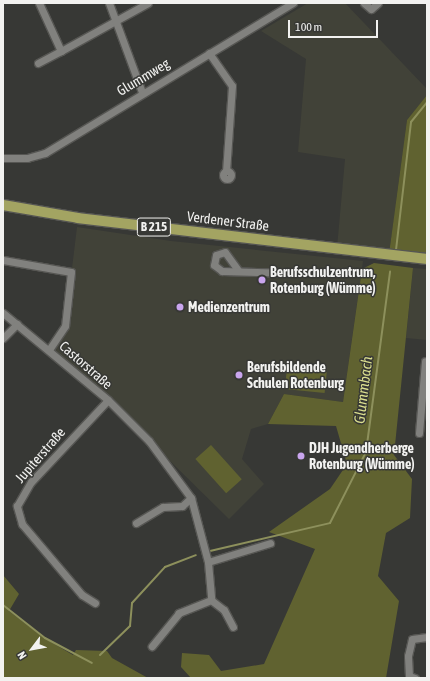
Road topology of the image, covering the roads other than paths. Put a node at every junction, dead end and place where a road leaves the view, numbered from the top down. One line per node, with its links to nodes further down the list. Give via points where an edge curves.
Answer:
1 (39, 3): 8 (street)
2 (109, 3): 7 (street)
3 (148, 3): 7 (street)
4 (293, 3): 9 (street, Glummweg)
5 (364, 3): 6 (street, via 371,9)
6 (378, 3)
7 (117, 20): 8 (street); 11 (street)
8 (61, 51): 10 (street)
9 (210, 52): 11 (street, Glummweg); 13 (street, via 232,86)
10 (38, 63)
11 (142, 92): 12 (street, Glummweg, via 45,153 27,158)
12 (3, 158)
13 (226, 171)
14 (3, 204): 15 (main road, Verdener Straße / B 215, via 78,218)
15 (427, 259)
16 (3, 260): 22 (street, via 71,272 65,326)
17 (238, 270): 18 (street)
18 (292, 273)
19 (3, 313): 20 (street, Castorstraße)
20 (17, 324): 21 (street); 22 (street, Castorstraße)
21 (3, 338)
22 (49, 350): 25 (street, Castorstraße)
23 (425, 362): 24 (street)
24 (425, 388): 26 (street)
25 (108, 400): 27 (street, Castorstraße, via 149,441); 32 (street, Jupiterstraße, via 31,482 17,506 22,524 82,595)
26 (419, 433)
27 (191, 498): 28 (street, via 182,506 163,507); 30 (street)
28 (136, 523)
29 (270, 543): 30 (street)
30 (208, 562): 31 (street)
31 (211, 600): 33 (street, via 224,610); 35 (street, via 179,613)
32 (95, 603)
33 (233, 627)
34 (427, 637): 36 (street, via 412,639 408,656 409,676)
35 (152, 646)
36 (415, 678)

